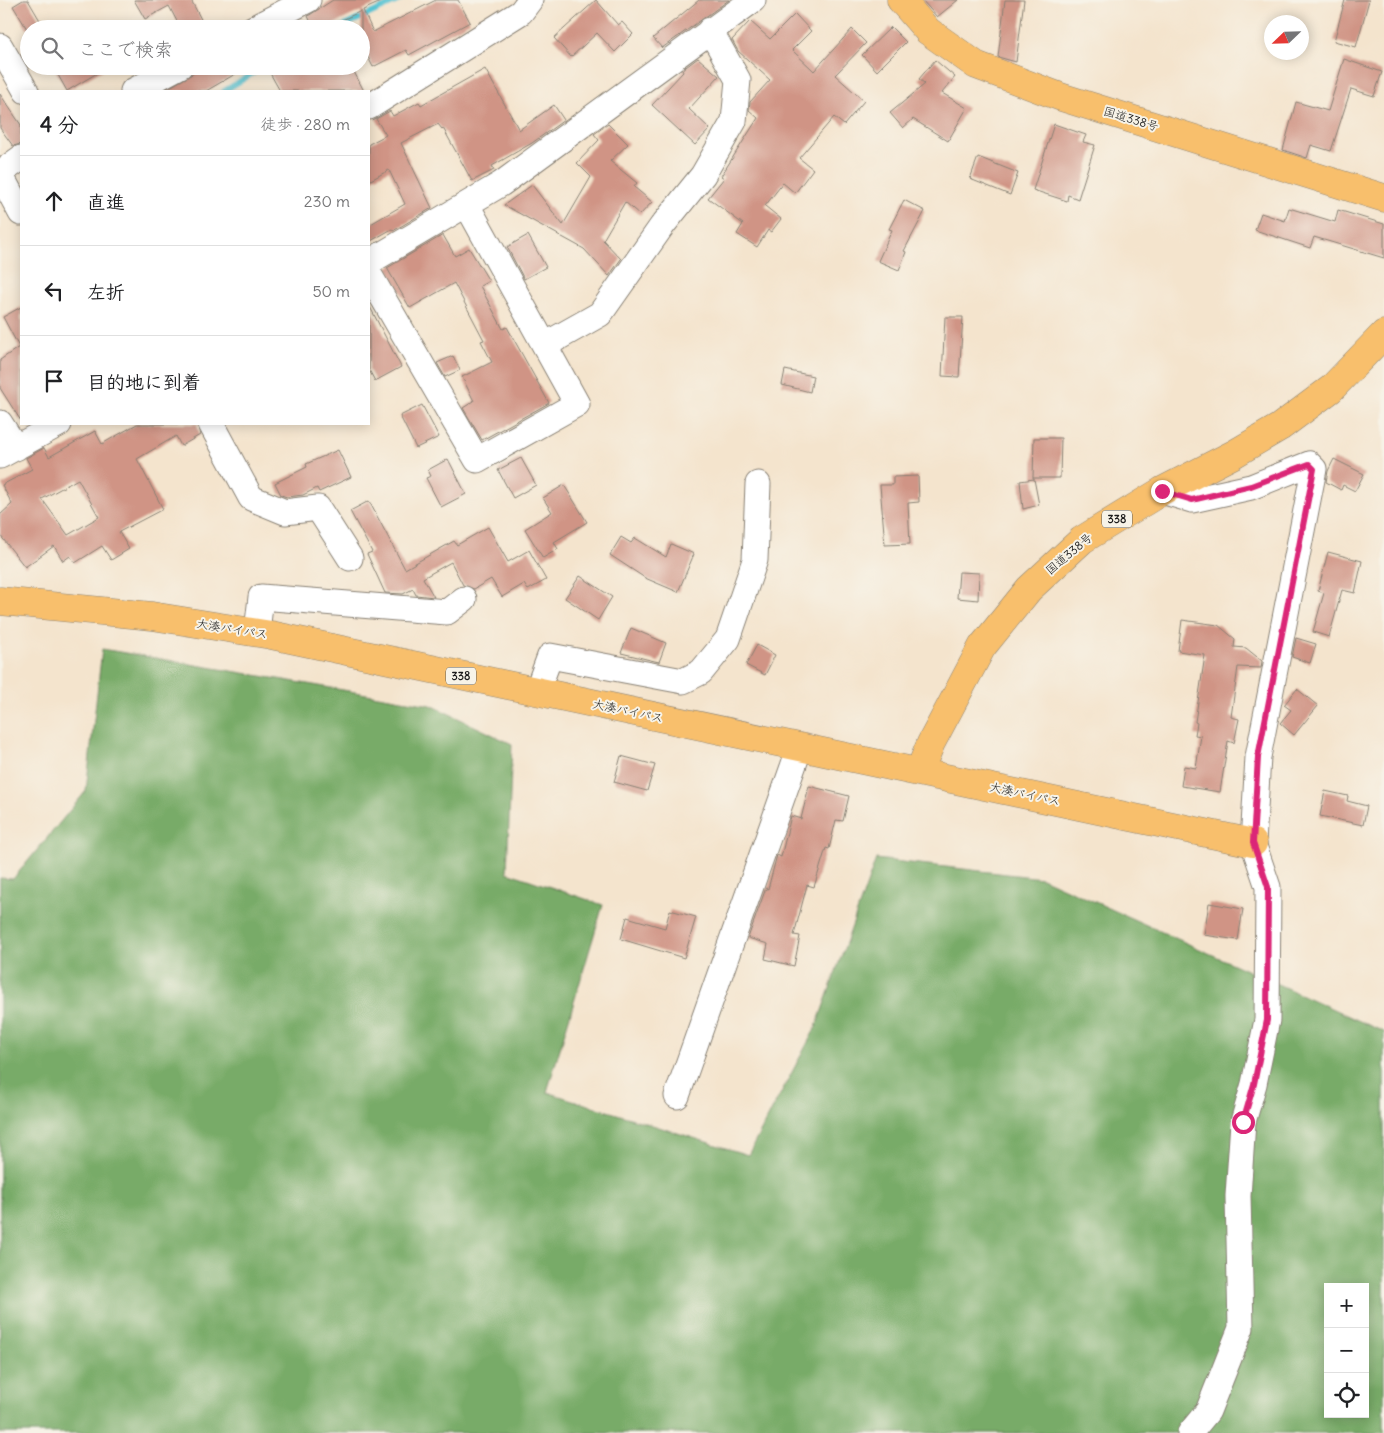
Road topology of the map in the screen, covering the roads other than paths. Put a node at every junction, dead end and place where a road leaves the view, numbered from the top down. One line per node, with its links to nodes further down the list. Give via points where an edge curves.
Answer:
1 (308, 0): 5 (street)
2 (530, 0): 11 (street, via 521,12)
3 (752, 0): 6 (street)
4 (901, 0): 14 (highway, 国道338号, via 928,31 976,65 1061,98)
5 (269, 20)
6 (710, 30): 15 (street, via 501,184); 19 (street, via 738,80 734,121 703,175 662,226 600,314)
7 (0, 46): 9 (street)
8 (163, 75): 10 (street)
9 (25, 90)
10 (135, 90)
11 (370, 106)
12 (20, 161): 13 (street)
13 (10, 192)
14 (1384, 198)
15 (467, 205): 16 (street); 19 (street)
16 (370, 261)
17 (370, 276): 19 (street, via 477,460 578,404)
18 (1384, 334): 25 (highway, 国道338号 / 338, via 1331,389 1280,427)
19 (544, 345)
20 (0, 423): 23 (street)
21 (57, 425): 23 (street)
22 (212, 425): 26 (street, via 251,498 285,512 318,508)
23 (8, 452)
24 (758, 484): 30 (street, via 756,560 728,639 701,672 683,680 550,656)
25 (1162, 491): 32 (highway, 国道338号 / 338, via 1082,540 1029,589 982,647); 33 (street, via 1192,500 1251,486 1309,464 1314,469 1258,757)
26 (350, 558)
27 (464, 599): 29 (street, via 447,612 261,596)
28 (0, 601): 29 (highway, 大湊バイパス / 338, via 152,616)
29 (256, 632): 30 (highway, 大湊バイパス / 338)
30 (537, 692): 31 (highway, 大湊バイパス / 338)
31 (800, 747): 32 (highway, 大湊バイパス / 338); 34 (street)
32 (919, 772): 33 (highway, 大湊バイパス / 338)
33 (1253, 843): 35 (street, via 1268,887 1267,1020 1243,1122 1238,1196 1241,1328 1208,1411)
34 (678, 1096)
35 (1190, 1433)

